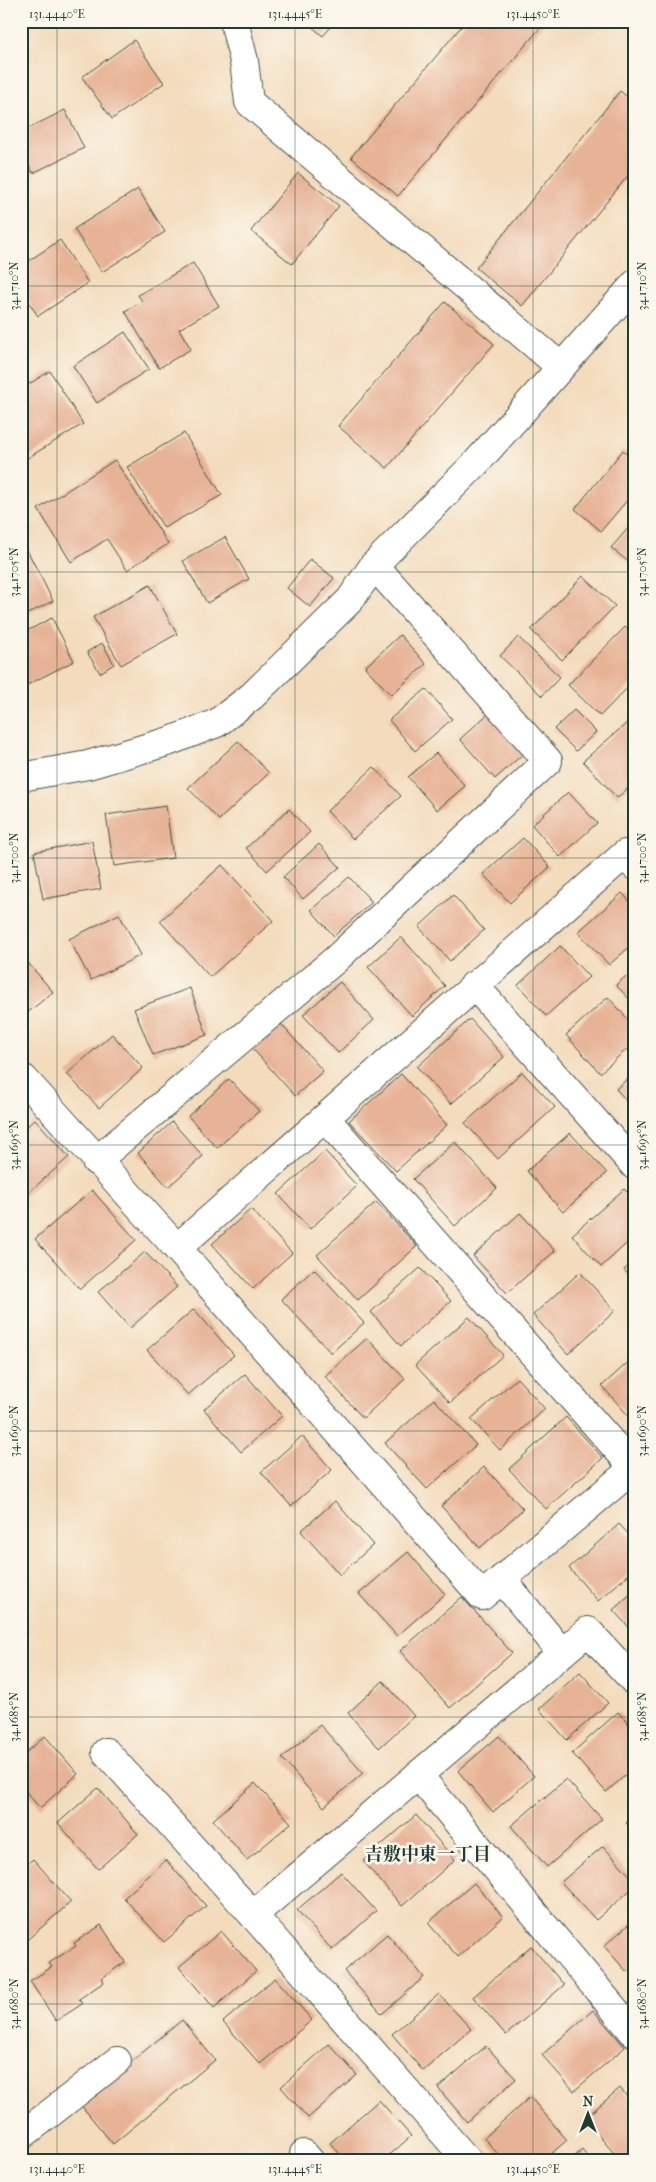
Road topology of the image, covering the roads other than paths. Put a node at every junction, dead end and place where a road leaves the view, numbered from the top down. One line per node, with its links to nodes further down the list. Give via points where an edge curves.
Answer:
1 (234, 21): 3 (street, via 244,61 249,102)
2 (635, 284): 3 (street)
3 (561, 367): 4 (street, via 476,462)
4 (374, 565): 5 (street, via 350,600 252,696 217,723 170,741 88,765); 10 (street, via 548,762 335,960)
5 (21, 777)
6 (635, 866): 7 (street, via 625,854)
7 (474, 985): 9 (street); 11 (street)
8 (21, 1081): 10 (street, via 24,1079)
9 (325, 1118): 12 (street); 13 (street)
10 (96, 1161): 12 (street)
11 (635, 1166)
12 (177, 1248): 14 (street, via 482,1596)
13 (634, 1468): 14 (street)
14 (502, 1579): 15 (street)
15 (562, 1652): 16 (street, via 588,1631); 18 (street)
16 (635, 1682)
17 (106, 1752): 19 (street)
18 (418, 1775): 19 (street); 20 (street)
19 (253, 1915): 23 (street)
20 (635, 2034)
21 (117, 2061): 22 (street)
22 (21, 2136)
23 (468, 2161)

